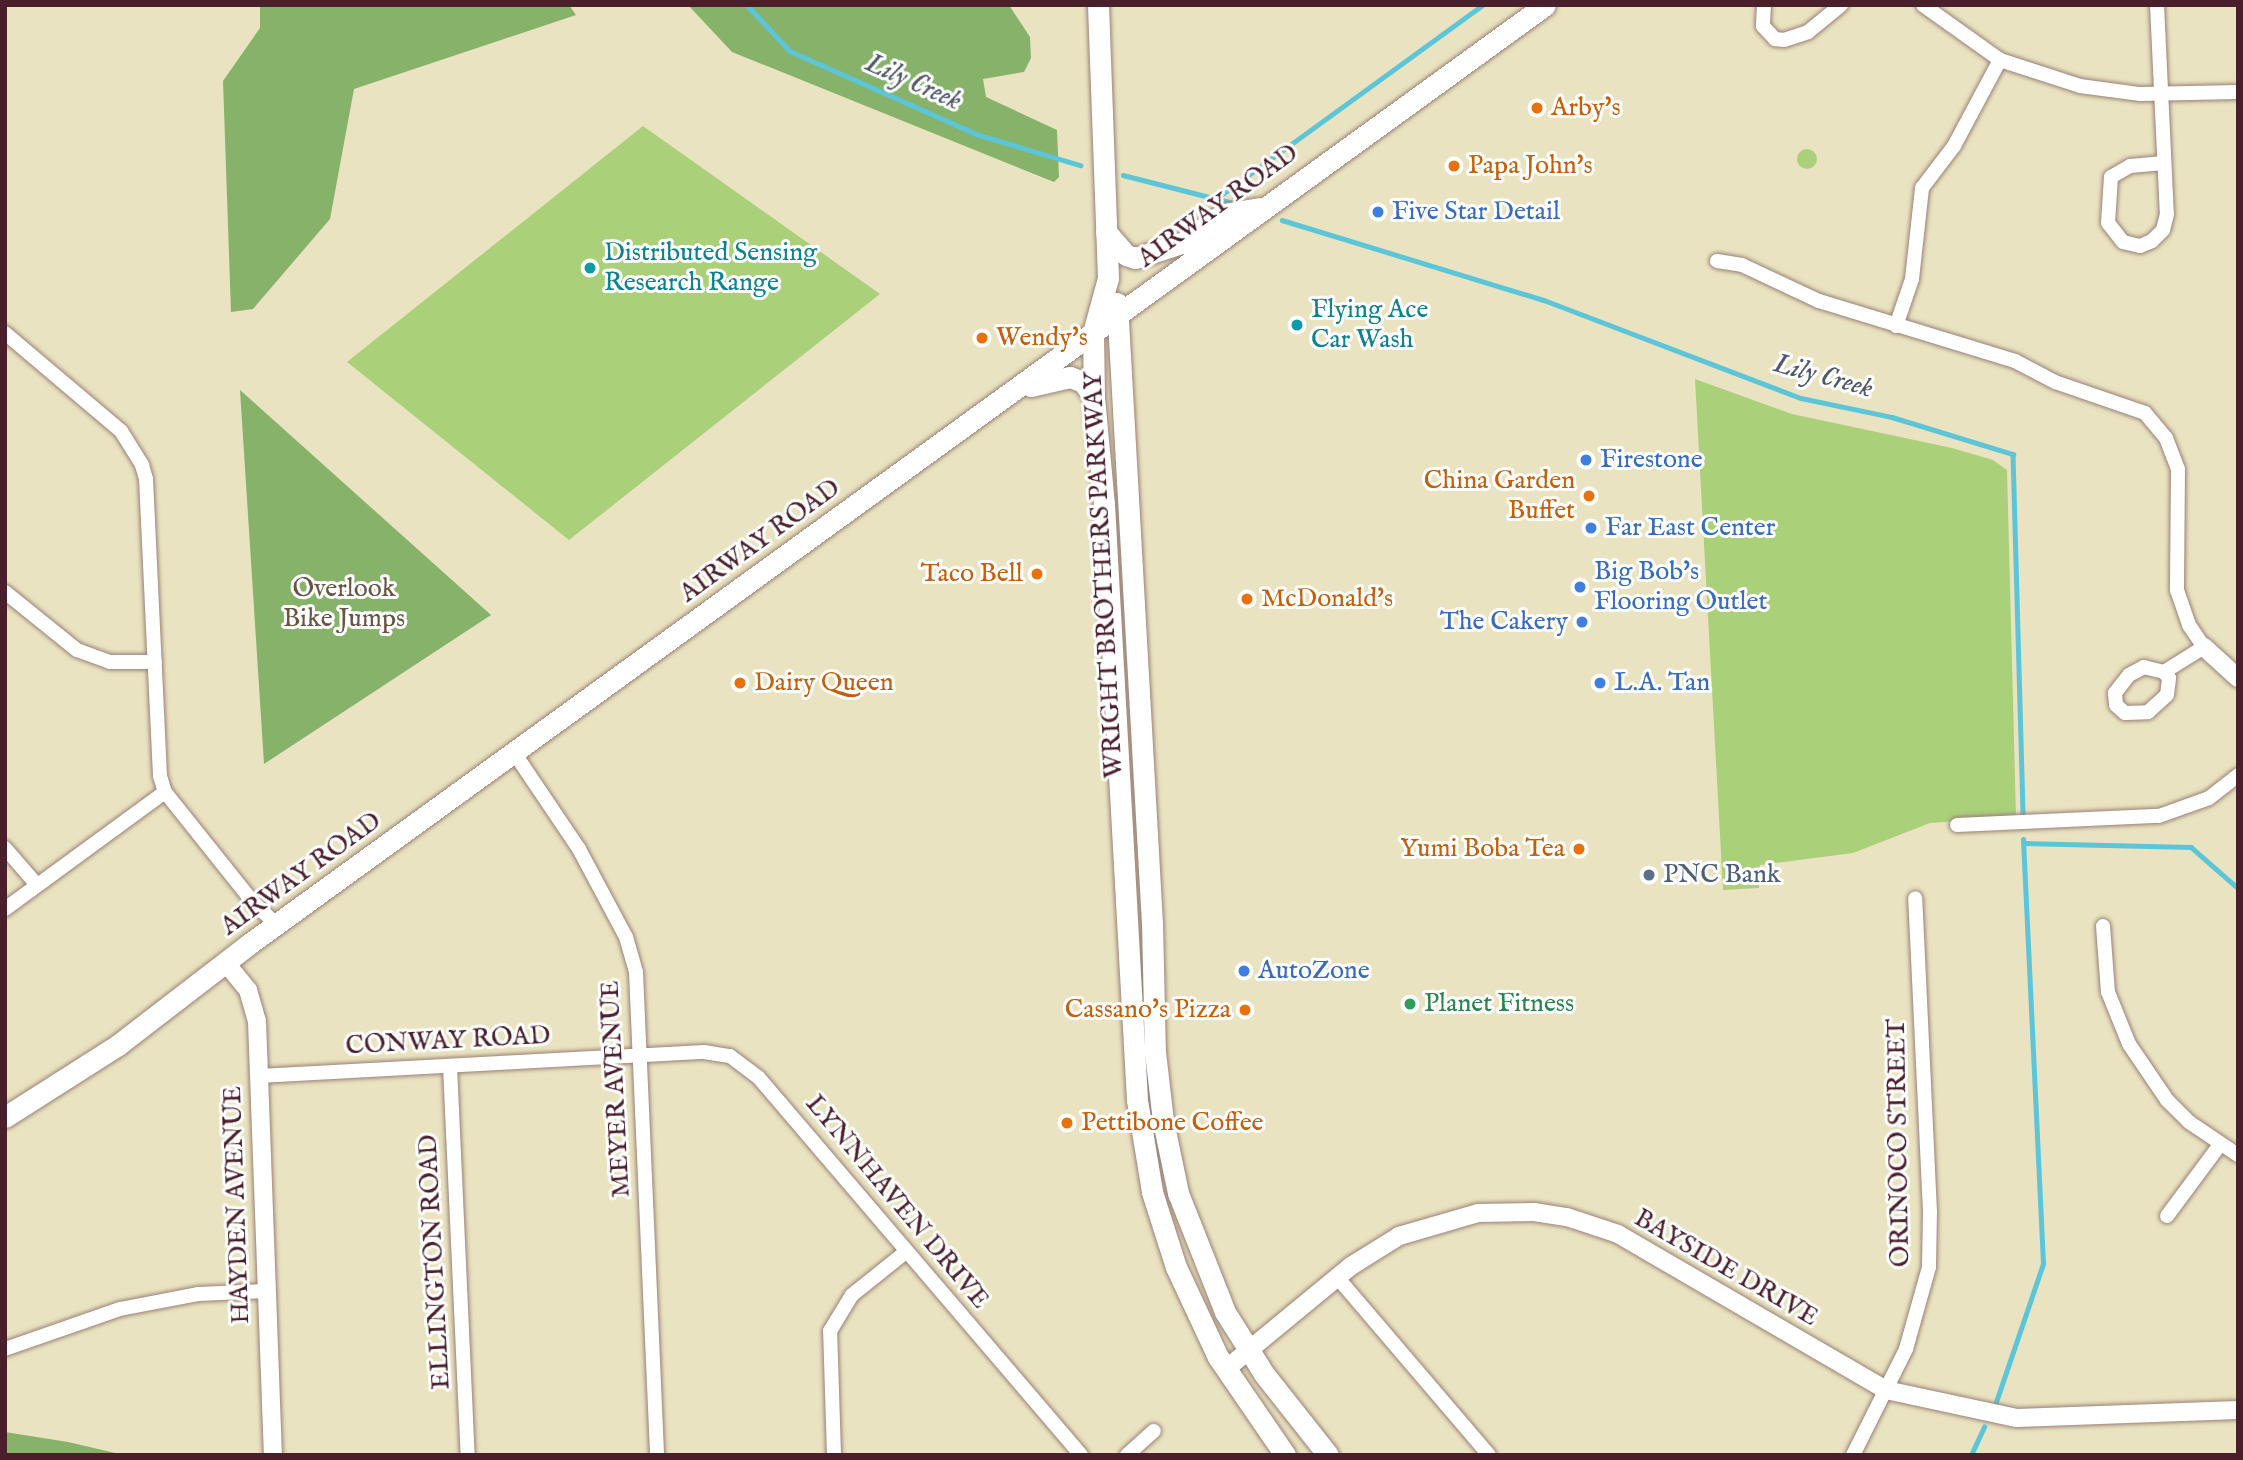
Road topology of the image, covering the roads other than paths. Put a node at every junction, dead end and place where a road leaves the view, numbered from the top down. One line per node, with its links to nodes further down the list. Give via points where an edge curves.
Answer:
1 (1098, 5): 12 (main road)
2 (1545, 5): 11 (main road, AIRWAY ROAD)
3 (1764, 5): 6 (street, via 1763,26 1784,40 1808,32)
4 (1923, 5): 7 (street)
5 (2157, 5): 9 (street)
6 (1833, 7)
7 (2000, 60): 9 (street, via 2080,86); 16 (street, via 1954,146 1922,188 1912,279)
8 (2238, 92): 9 (street)
9 (2159, 94): 10 (street)
10 (2164, 163): 10 (street, via 2167,214 2163,230 2140,246 2123,242 2108,223 2111,177 2130,166)
11 (1265, 207): 12 (main road, via 1223,214 1182,243 1135,258 1126,255); 15 (main road, AIRWAY ROAD)
12 (1106, 232): 14 (main road)
13 (1717, 261): 16 (street, via 1742,265 1819,301)
14 (1108, 278): 15 (main road, WRIGHT BROTHERS PARKWAY); 17 (main road, WRIGHT BROTHERS PARKWAY)
15 (1120, 313): 17 (main road, AIRWAY ROAD); 21 (main road, WRIGHT BROTHERS PARKWAY)
16 (1896, 326): 23 (street, via 2015,361 2055,382 2145,413 2155,423 2178,469 2177,590 2189,625)
17 (1097, 329): 19 (main road, AIRWAY ROAD); 20 (main road, WRIGHT BROTHERS PARKWAY); 21 (main road, via 1106,418)
18 (5, 333): 24 (street, via 121,431 142,465)
19 (1010, 393): 20 (main road, via 1070,377 1083,382); 27 (main road, AIRWAY ROAD)
20 (1094, 397): 50 (main road, WRIGHT BROTHERS PARKWAY, via 1105,515 1137,1100 1152,1192 1167,1241 1197,1315)
21 (1128, 508): 49 (main road, WRIGHT BROTHERS PARKWAY, via 1155,1052 1163,1121 1178,1193 1201,1259)
22 (5, 592): 24 (street, via 85,654 128,665)
23 (2204, 647): 25 (street); 26 (street)
24 (155, 662): 29 (street, via 158,761)
25 (2164, 672)
26 (2238, 678)
27 (515, 754): 35 (main road, AIRWAY ROAD); 38 (street, MEYER AVENUE, via 579,849 626,937 636,972)
28 (2238, 775): 30 (street, via 2209,797 2159,816)
29 (165, 792): 32 (street); 35 (street, via 252,901)
30 (1957, 825)
31 (5, 848): 32 (street)
32 (37, 885): 34 (street)
33 (1915, 898): 51 (street, ORINOCO STREET, via 1931,1238 1917,1321)
34 (5, 909)
35 (277, 925): 37 (main road, AIRWAY ROAD)
36 (2103, 926): 42 (street, via 2108,992 2129,1044 2167,1100)
37 (226, 964): 40 (street, HAYDEN AVENUE, via 240,976 254,1005); 41 (main road, AIRWAY ROAD, via 91,1065)
38 (640, 1056): 39 (street, CONWAY ROAD); 45 (street, LYNNHAVEN DRIVE, via 717,1053 742,1062); 56 (street, MEYER AVENUE)
39 (450, 1066): 40 (street, CONWAY ROAD); 55 (street, ELLINGTON ROAD)
40 (259, 1076): 47 (street, HAYDEN AVENUE)
41 (5, 1117)
42 (2219, 1146): 43 (street); 44 (street)
43 (2238, 1155)
44 (2167, 1216)
45 (907, 1251): 57 (street, via 852,1295 831,1331); 58 (street, LYNNHAVEN DRIVE)
46 (1337, 1277): 49 (street, BAYSIDE DRIVE); 51 (street, BAYSIDE DRIVE, via 1399,1236 1448,1218 1506,1211 1567,1217 1618,1234 1663,1258 1852,1374); 62 (street)
47 (266, 1291): 48 (street, via 198,1294 120,1309); 54 (street, HAYDEN AVENUE)
48 (5, 1349)
49 (1249, 1350): 50 (street, BAYSIDE DRIVE); 61 (main road, WRIGHT BROTHERS PARKWAY)
50 (1226, 1369): 60 (main road, WRIGHT BROTHERS PARKWAY)
51 (1886, 1390): 52 (street, BAYSIDE DRIVE, via 2017,1418); 63 (street, ORINOCO STREET)
52 (2238, 1410)
53 (1154, 1431): 59 (street)
54 (273, 1455)
55 (467, 1455)
56 (657, 1455)
57 (834, 1455)
58 (1081, 1455)
59 (1127, 1455)
60 (1285, 1455)
61 (1328, 1455)
62 (1489, 1455)
63 (1853, 1455)

